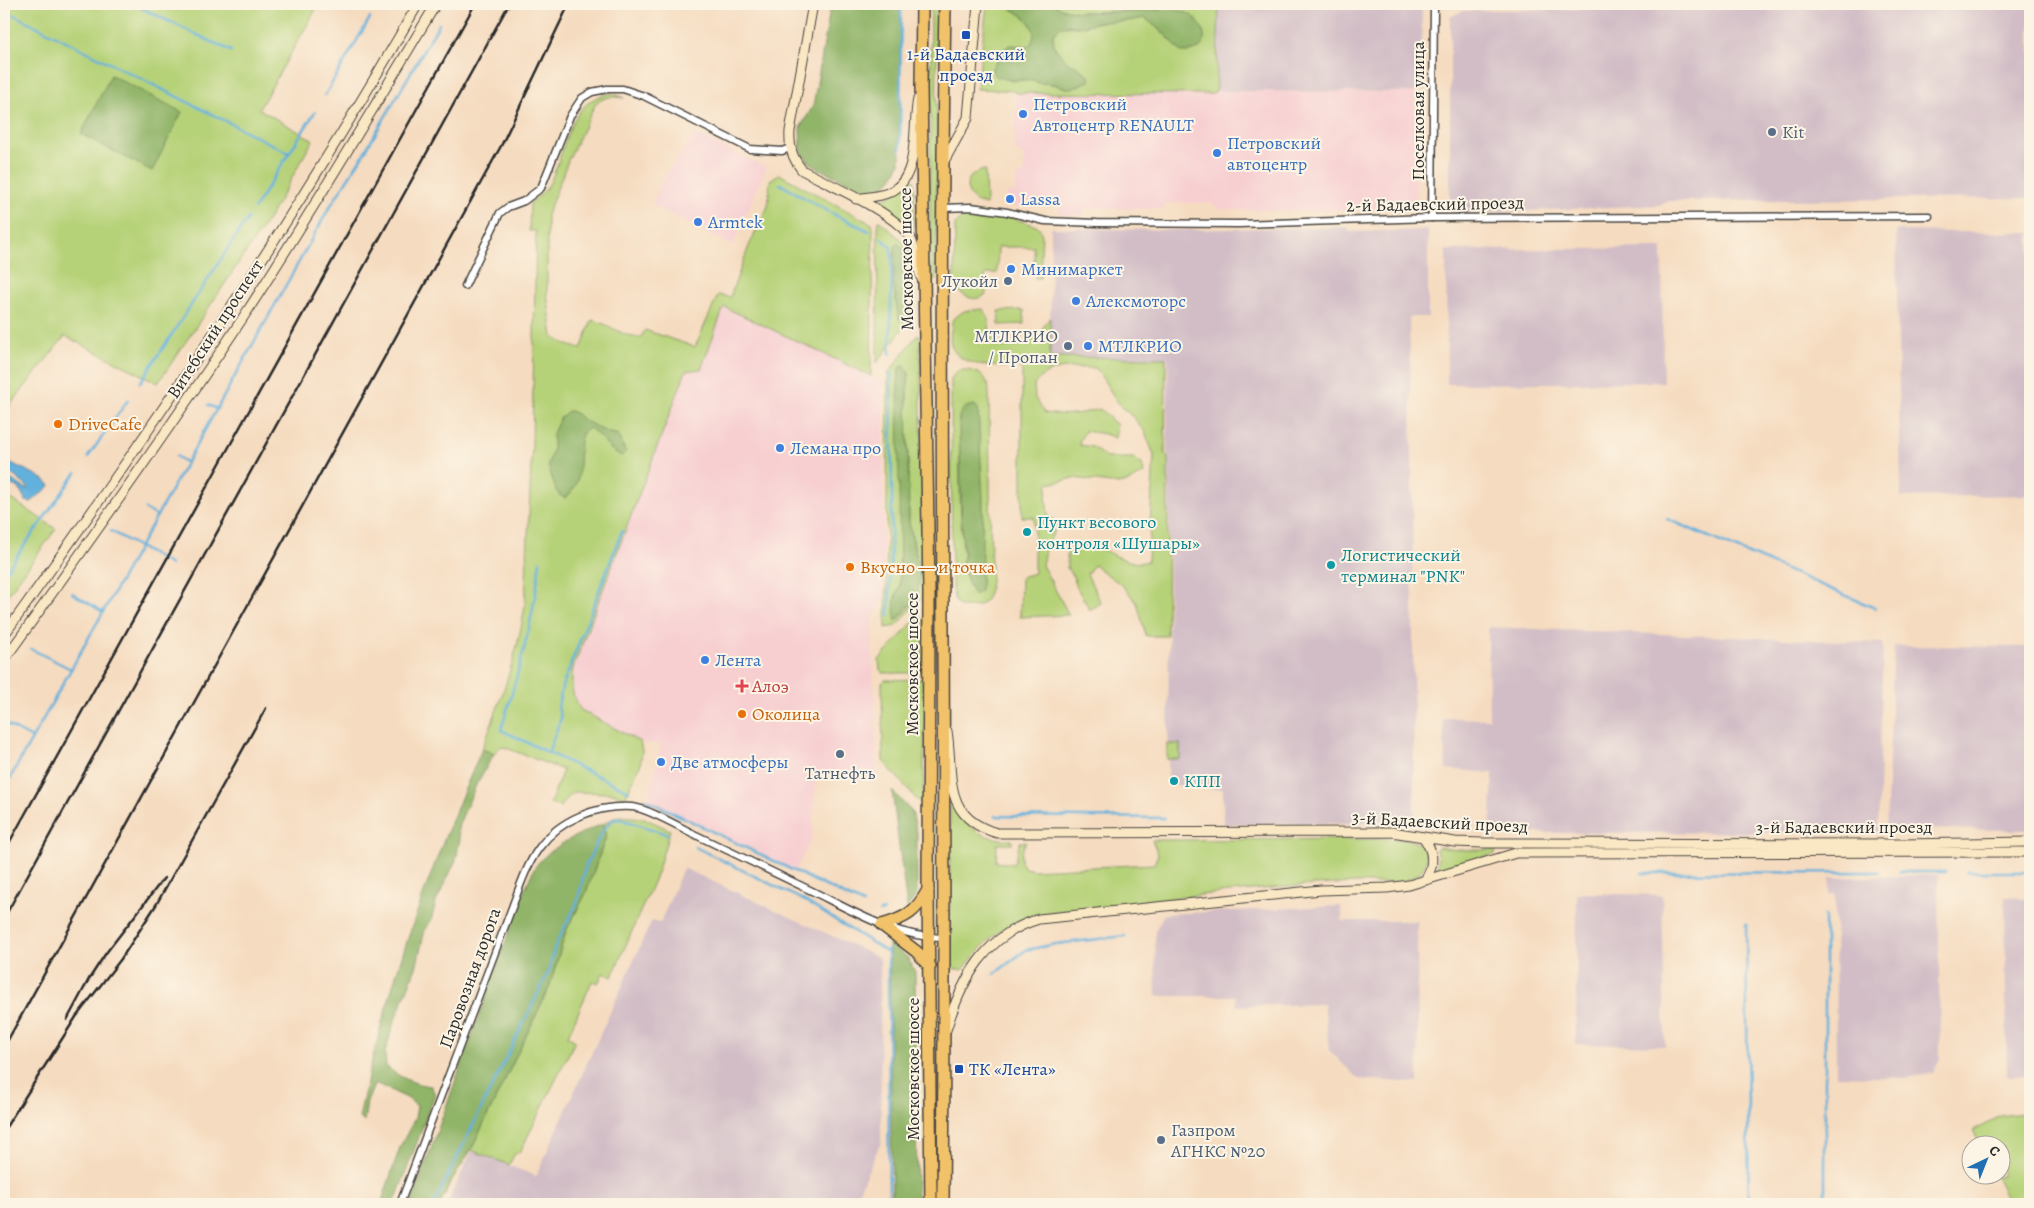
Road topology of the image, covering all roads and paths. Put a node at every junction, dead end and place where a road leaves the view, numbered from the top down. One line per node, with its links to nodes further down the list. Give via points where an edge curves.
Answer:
1 (418, 4): 17 (street, Витебский проспект, via 334,147 213,336)
2 (436, 4): 18 (street, Витебский проспект, via 248,310)
3 (813, 4): 9 (street)
4 (922, 4): 8 (highway, Московское шоссе)
5 (945, 4): 10 (highway, Московское шоссе)
6 (978, 4): 10 (street, via 968,118)
7 (1434, 4): 14 (street, Поселковая улица)
8 (921, 87): 11 (street, via 908,172 891,192); 15 (highway, Московское шоссе)
9 (790, 148): 11 (street, via 793,159 802,170); 16 (street, via 782,151 750,149 644,96 623,89 592,92 582,98 570,116 541,188 500,213)
10 (943, 163): 12 (highway, Московское шоссе)
11 (855, 199): 15 (street, via 891,219 905,231)
12 (942, 208): 14 (street, 2-й Бадаевский проезд, via 1007,212 1045,221 1097,223 1239,224); 19 (highway, Московское шоссе)
13 (1929, 216): 14 (street, 2-й Бадаевский проезд)
14 (1432, 218)
15 (924, 283): 24 (highway, Московское шоссе, via 929,593)
16 (465, 286)
17 (4, 635)
18 (4, 660)
19 (944, 708): 20 (street, 3-й Бадаевский проезд, via 954,797 968,818 997,833 1392,832); 27 (highway, Московское шоссе)
20 (1423, 837): 21 (street, 3-й Бадаевский проезд, via 1482,843); 23 (street, via 1432,858)
21 (2030, 842)
22 (2030, 852): 23 (street, 3-й Бадаевский проезд, via 1516,853)
23 (1425, 880): 29 (street, 3-й Бадаевский проезд, via 1387,888 1321,890 1025,923 987,951 962,984)
24 (928, 888): 25 (highway, via 921,902 906,917); 26 (highway, Московское шоссе)
25 (882, 925): 26 (street, Паровозная дорога); 28 (highway); 30 (street, Паровозная дорога, via 634,807 582,814 561,827 540,847 531,862)
26 (930, 938): 27 (street, Паровозная дорога); 28 (highway, Московское шоссе)
27 (944, 938): 29 (highway, Московское шоссе)
28 (930, 966): 31 (highway, Московское шоссе)
29 (944, 1037): 32 (highway, Московское шоссе)
30 (400, 1204)
31 (931, 1204)
32 (944, 1204)

